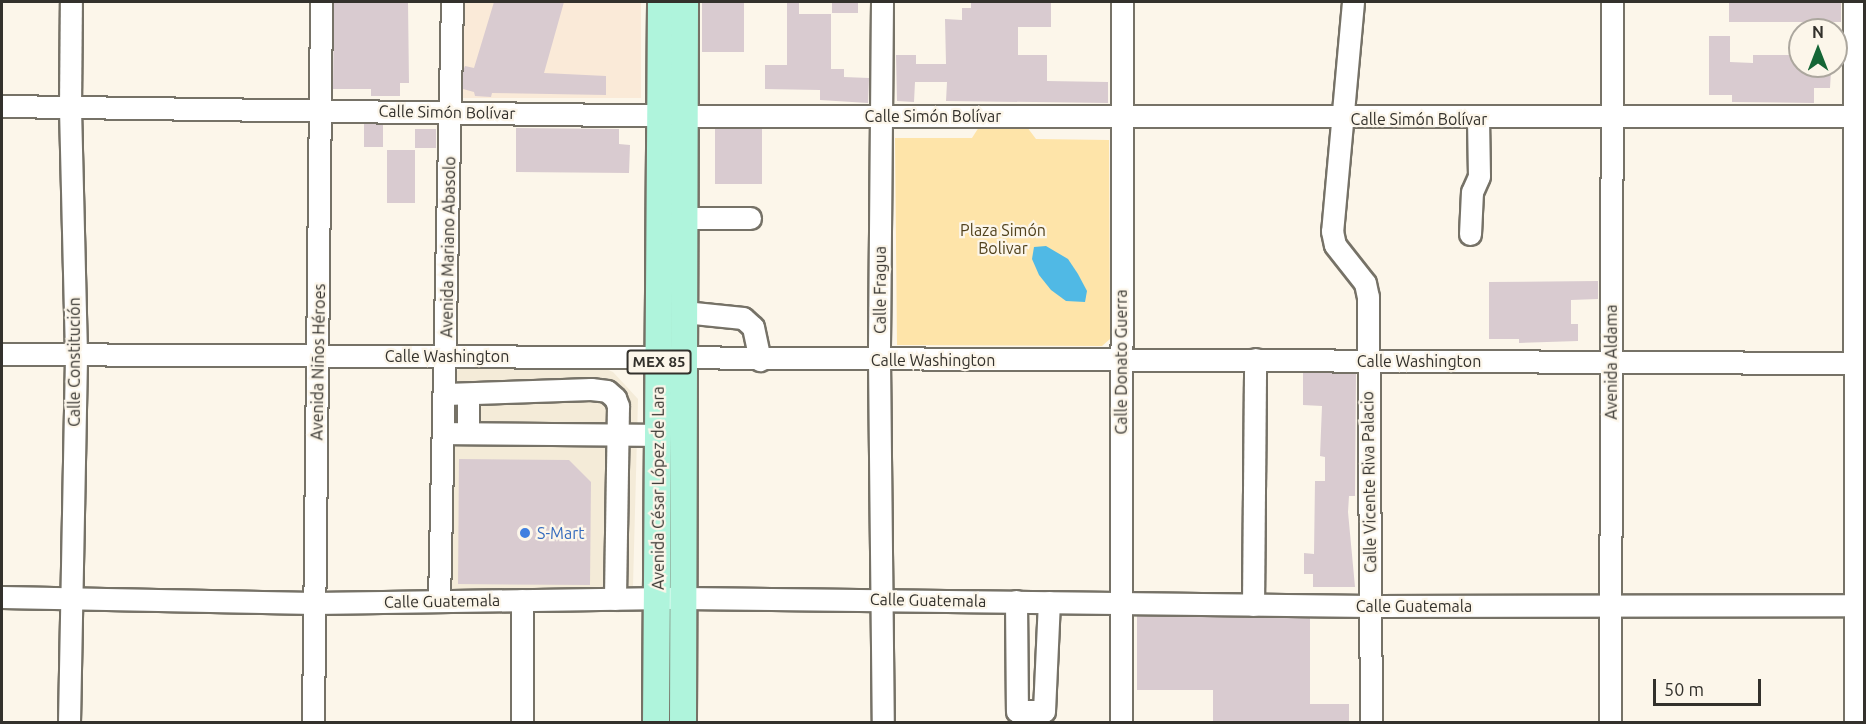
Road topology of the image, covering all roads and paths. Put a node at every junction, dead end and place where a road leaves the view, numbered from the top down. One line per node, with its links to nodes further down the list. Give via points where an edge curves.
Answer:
1 (71, 2): 12 (street, Calle Constitución)
2 (321, 2): 13 (street, Avenida Niños Héroes)
3 (452, 2): 14 (street, Avenida Mariano Abasolo)
4 (661, 2): 16 (main road, Avenida César López de Lara / MEX 85)
5 (685, 2): 16 (main road, Avenida César López de Lara / MEX 85)
6 (882, 2): 15 (street, Calle Fragua)
7 (1122, 2): 18 (street, Calle Donato Guerra)
8 (1353, 2): 21 (street, Calle Vicente Riva Palacio)
9 (1612, 2): 20 (street, Avenida Aldama)
10 (1854, 2): 17 (street)
11 (2, 106): 12 (street, Calle Simón Bolívar)
12 (70, 107): 13 (street, Calle Simón Bolívar); 27 (street, Calle Constitución)
13 (321, 110): 14 (street, Calle Simón Bolívar); 29 (street, Avenida Niños Héroes)
14 (450, 112): 16 (street, Calle Simón Bolívar); 28 (street, Avenida Mariano Abasolo)
15 (881, 115): 16 (street, Calle Simón Bolívar); 18 (street, Calle Simón Bolívar); 34 (street, Calle Fragua)
16 (673, 116): 22 (main road, Avenida César López de Lara / MEX 85); 30 (main road, Avenida César López de Lara / MEX 85)
17 (1860, 116): 20 (street, Calle Simón Bolívar); 38 (street)
18 (1122, 118): 21 (street, Calle Simón Bolívar); 35 (street, Calle Donato Guerra)
19 (1478, 118): 20 (street, Calle Simón Bolívar); 21 (street, Calle Simón Bolívar); 24 (street, via 1479,176 1472,192)
20 (1612, 118): 37 (street, Avenida Aldama)
21 (1342, 119): 36 (street, Calle Vicente Riva Palacio, via 1332,231 1343,259 1365,283)
22 (685, 218): 23 (street); 25 (main road, Avenida César López de Lara / MEX 85)
23 (750, 218)
24 (1470, 234)
25 (684, 312): 31 (main road, Avenida César López de Lara / MEX 85); 33 (street, via 744,318 753,327)
26 (2, 354): 27 (street, Calle Washington)
27 (76, 354): 29 (street, Calle Washington); 47 (street, Calle Constitución)
28 (447, 356): 29 (street, Calle Washington); 30 (street, Calle Washington); 39 (street, Avenida Mariano Abasolo)
29 (318, 357): 57 (street, Avenida Niños Héroes)
30 (658, 359): 31 (street, Calle Washington); 44 (main road, Avenida César López de Lara / MEX 85)
31 (684, 359): 33 (street, Calle Washington); 49 (main road, Avenida César López de Lara / MEX 85)
32 (1255, 359): 35 (street, Calle Washington); 36 (street, Calle Washington); 59 (street)
33 (760, 360): 34 (street, Calle Washington)
34 (879, 360): 35 (street, Calle Washington); 51 (street, Calle Fragua)
35 (1121, 360): 56 (street, Calle Donato Guerra)
36 (1366, 361): 37 (street, Calle Washington); 61 (street, Calle Vicente Riva Palacio)
37 (1611, 361): 38 (street, Calle Washington); 58 (street, Avenida Aldama)
38 (1860, 363): 45 (street)
39 (446, 394): 40 (street); 41 (street, Avenida Mariano Abasolo)
40 (468, 394): 42 (street); 43 (street, via 607,391 617,403)
41 (445, 433): 42 (street); 53 (street, Avenida Mariano Abasolo)
42 (468, 433): 43 (street)
43 (617, 435): 44 (street); 50 (street)
44 (658, 435): 48 (main road, Avenida César López de Lara / MEX 85)
45 (1859, 499): 60 (street)
46 (2, 597): 47 (street, Calle Guatemala)
47 (72, 598): 57 (street, Calle Guatemala); 62 (street, Calle Constitución)
48 (657, 598): 49 (street, Calle Guatemala); 50 (street, Calle Guatemala); 65 (main road, Avenida César López de Lara / MEX 85)
49 (683, 598): 51 (street, Calle Guatemala); 66 (main road, Avenida César López de Lara / MEX 85)
50 (615, 599): 52 (street, Calle Guatemala)
51 (883, 599): 54 (street, Calle Guatemala); 67 (street, Calle Fragua)
52 (522, 600): 53 (street, Calle Guatemala); 64 (street)
53 (439, 601): 57 (street, Calle Guatemala)
54 (1016, 601): 55 (street, Calle Guatemala); 55 (street, via 1017,711 1044,711)
55 (1049, 602): 56 (street, Calle Guatemala)
56 (1121, 602): 59 (street, Calle Guatemala); 68 (street, Calle Donato Guerra)
57 (314, 603): 63 (street, Avenida Niños Héroes)
58 (1610, 604): 60 (street, Calle Guatemala); 61 (street, Calle Guatemala); 70 (street, Avenida Aldama)
59 (1253, 605): 61 (street, Calle Guatemala)
60 (1855, 605): 71 (street)
61 (1371, 606): 69 (street, Calle Vicente Riva Palacio)
62 (69, 723)
63 (313, 723)
64 (522, 723)
65 (656, 723)
66 (683, 723)
67 (883, 723)
68 (1121, 723)
69 (1371, 723)
70 (1610, 723)
71 (1855, 723)

